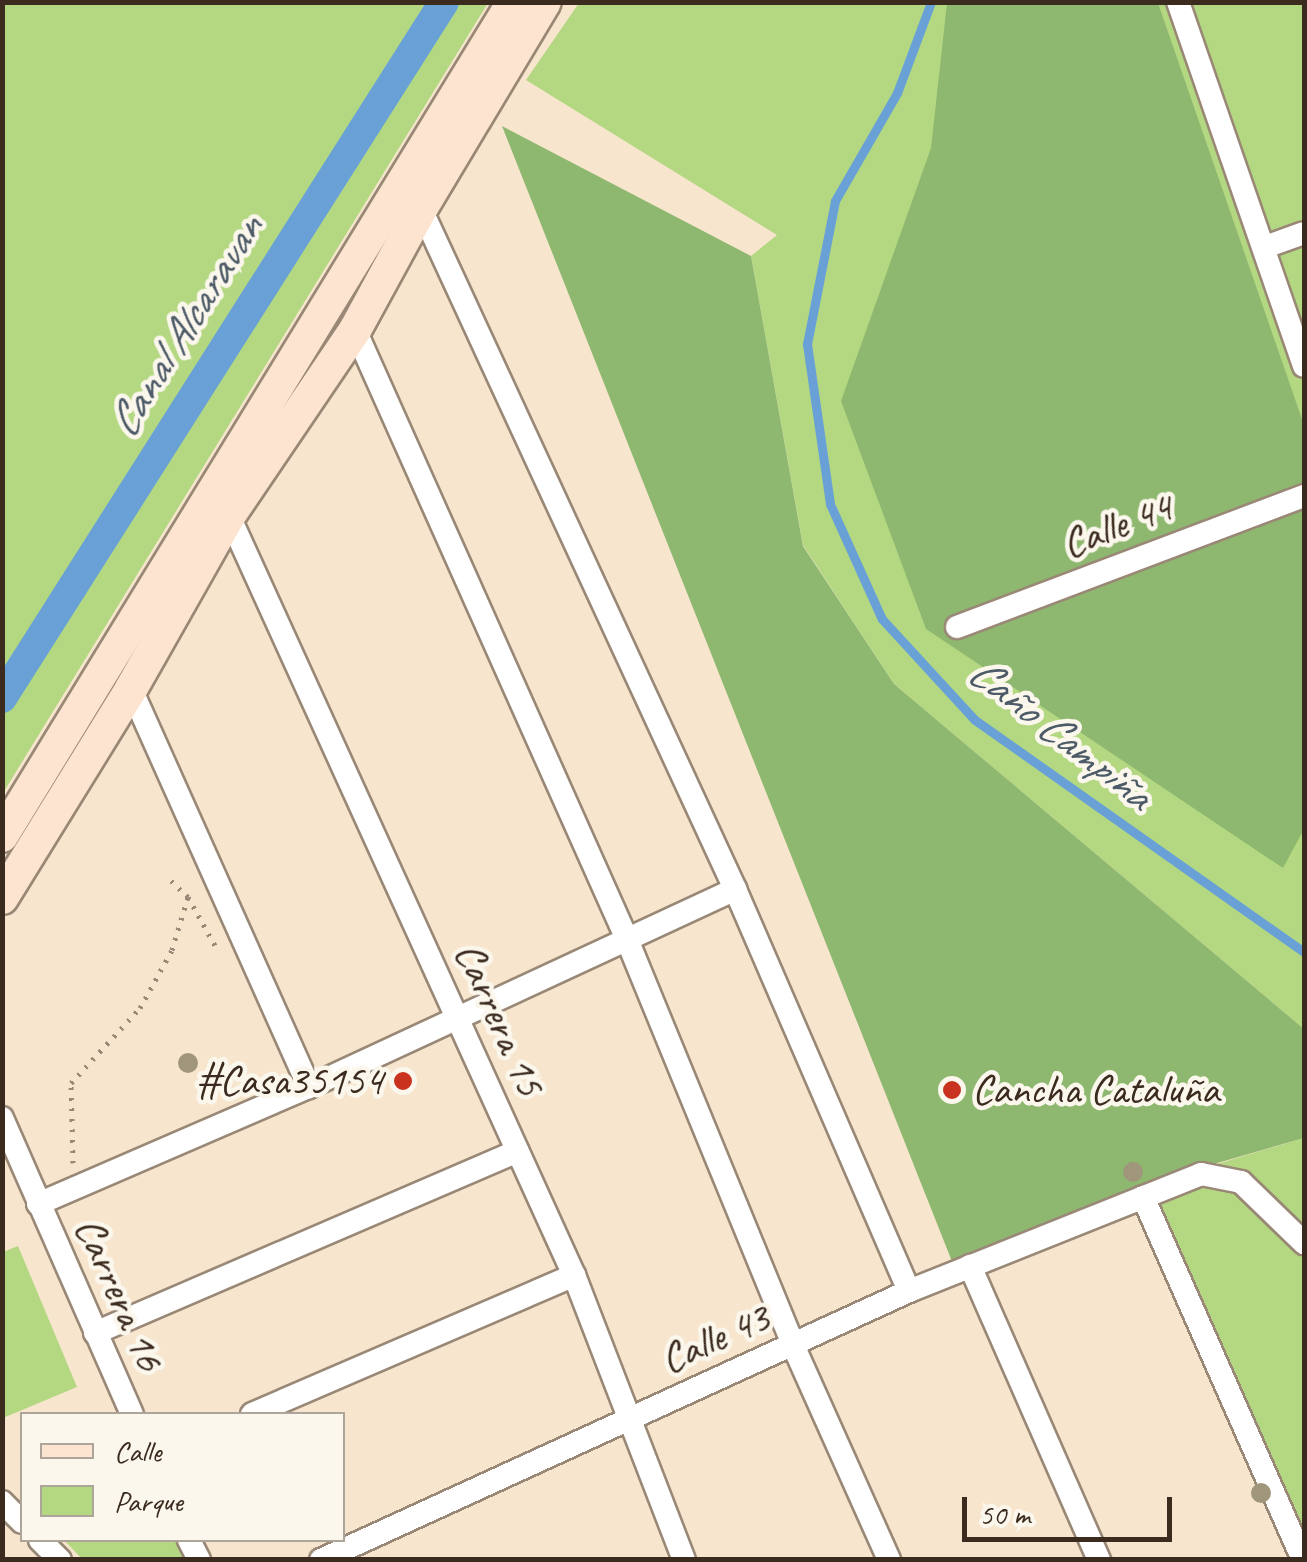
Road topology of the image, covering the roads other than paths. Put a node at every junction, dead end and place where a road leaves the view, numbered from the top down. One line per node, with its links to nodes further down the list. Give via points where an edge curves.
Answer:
1 (513, 2): 13 (main road)
2 (546, 2): 4 (main road)
3 (1178, 2): 6 (street)
4 (421, 209): 7 (main road); 14 (street)
5 (1304, 233): 6 (street)
6 (1265, 247): 8 (street)
7 (356, 330): 10 (main road); 16 (street)
8 (1304, 366)
9 (1304, 496): 11 (street, Calle 44)
10 (229, 516): 12 (main road); 17 (street, Carrera 15)
11 (956, 627)
12 (130, 689): 15 (main road); 18 (street)
13 (2, 836)
14 (735, 889): 16 (street); 26 (street)
15 (2, 898)
16 (626, 938): 17 (street); 28 (street)
17 (457, 1018): 18 (street); 20 (street, Carrera 15)
18 (310, 1087): 22 (street)
19 (2, 1118): 22 (street, Carrera 16)
20 (517, 1151): 25 (street, Carrera 15); 27 (street)
21 (1143, 1197): 23 (street, Calle 43, via 1201,1174 1241,1182); 24 (street, Calle 43); 40 (street)
22 (38, 1204): 27 (street, Carrera 16)
23 (1304, 1243)
24 (970, 1266): 26 (street, Calle 43); 39 (street)
25 (574, 1276): 30 (street); 31 (street, Carrera 15)
26 (909, 1291): 28 (street, Calle 43)
27 (94, 1333): 29 (street, Carrera 16)
28 (793, 1345): 31 (street, Calle 43); 38 (street)
29 (131, 1412)
30 (257, 1412)
31 (630, 1417): 36 (street, Calle 43); 37 (street, Carrera 15)
32 (2, 1502): 33 (street)
33 (20, 1520)
34 (42, 1542): 35 (street)
35 (60, 1560)
36 (321, 1560)
37 (684, 1560)
38 (889, 1560)
39 (1099, 1560)
40 (1303, 1560)

